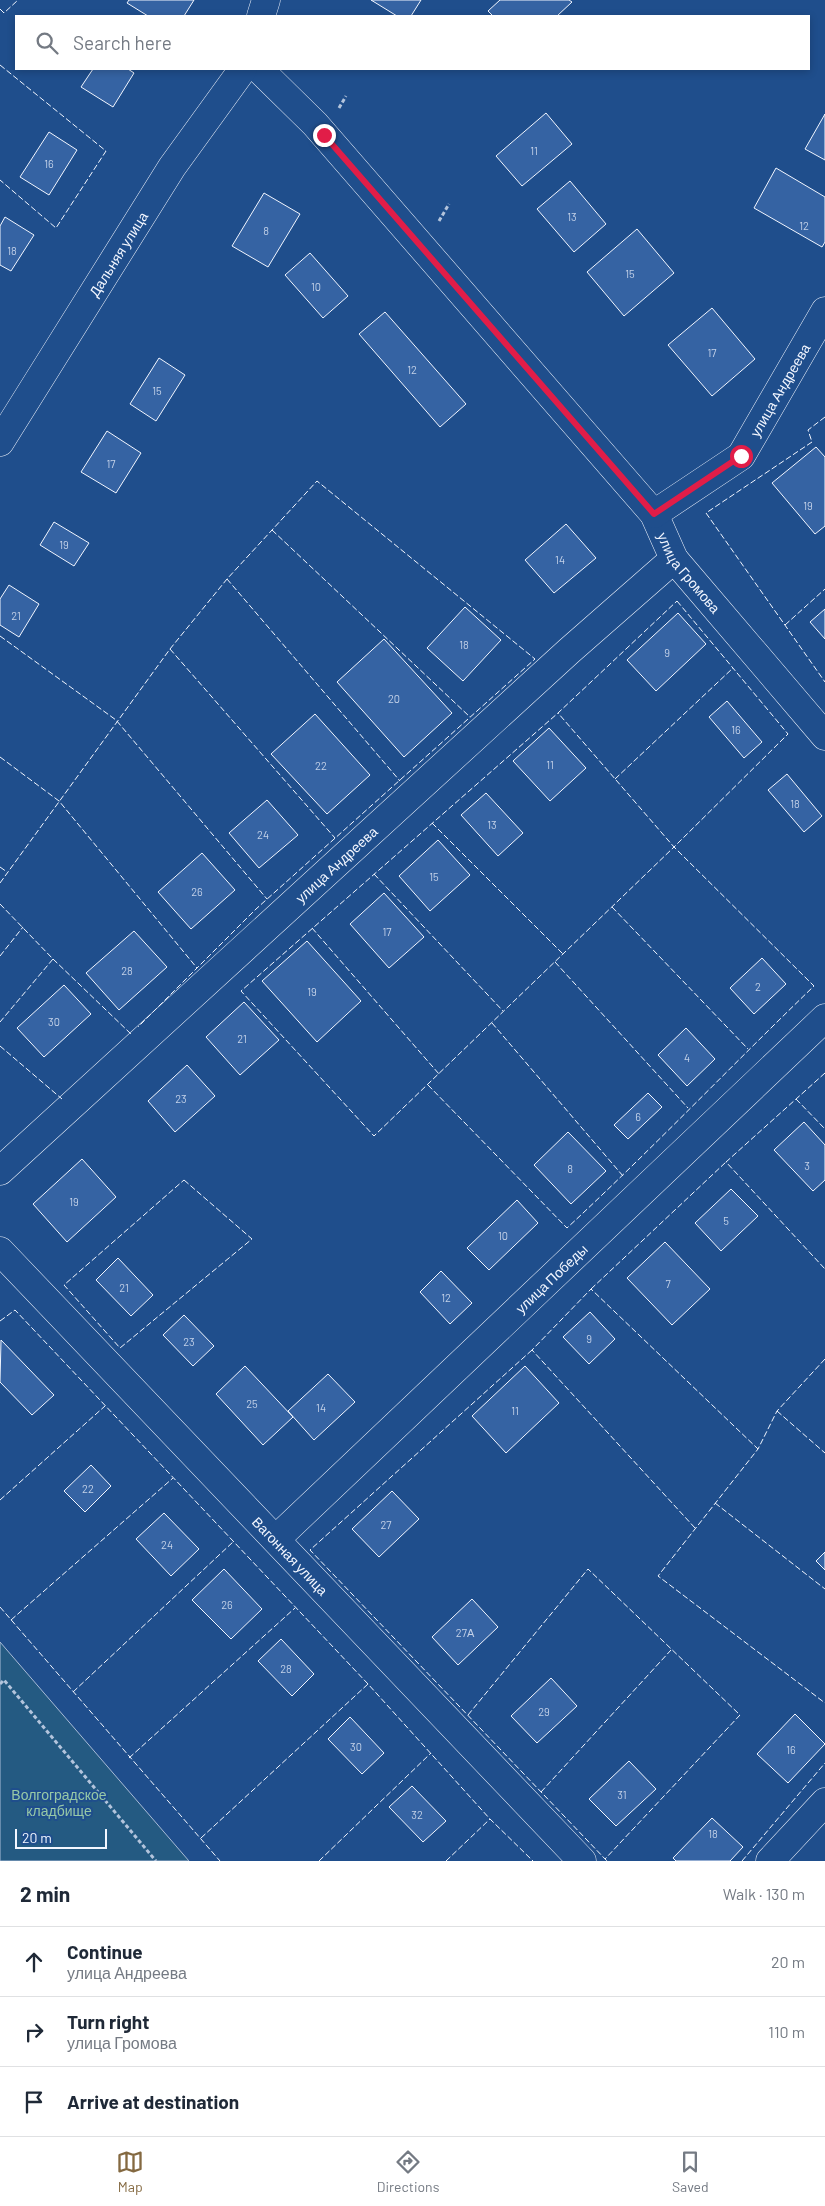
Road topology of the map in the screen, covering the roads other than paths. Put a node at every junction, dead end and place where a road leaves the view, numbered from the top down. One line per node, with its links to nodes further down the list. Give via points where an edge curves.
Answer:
1 (266, 0): 2 (street)
2 (261, 15)
3 (242, 70): 6 (street, Дальняя улица, via 172,168)
4 (260, 70): 7 (street, улица Громова, via 315,124)
5 (825, 311): 7 (street, улица Андреева, via 741,456)
6 (0, 442)
7 (654, 514): 8 (street, улица Громова)
8 (674, 558): 9 (street, улица Громова); 11 (street, улица Андреева)
9 (825, 736)
10 (825, 1018): 13 (street, улица Победы)
11 (0, 1171)
12 (0, 1250): 13 (street, Вагонная улица)
13 (276, 1539): 15 (street, Вагонная улица)
14 (825, 1802): 16 (street)
15 (582, 1861)
16 (770, 1861)

